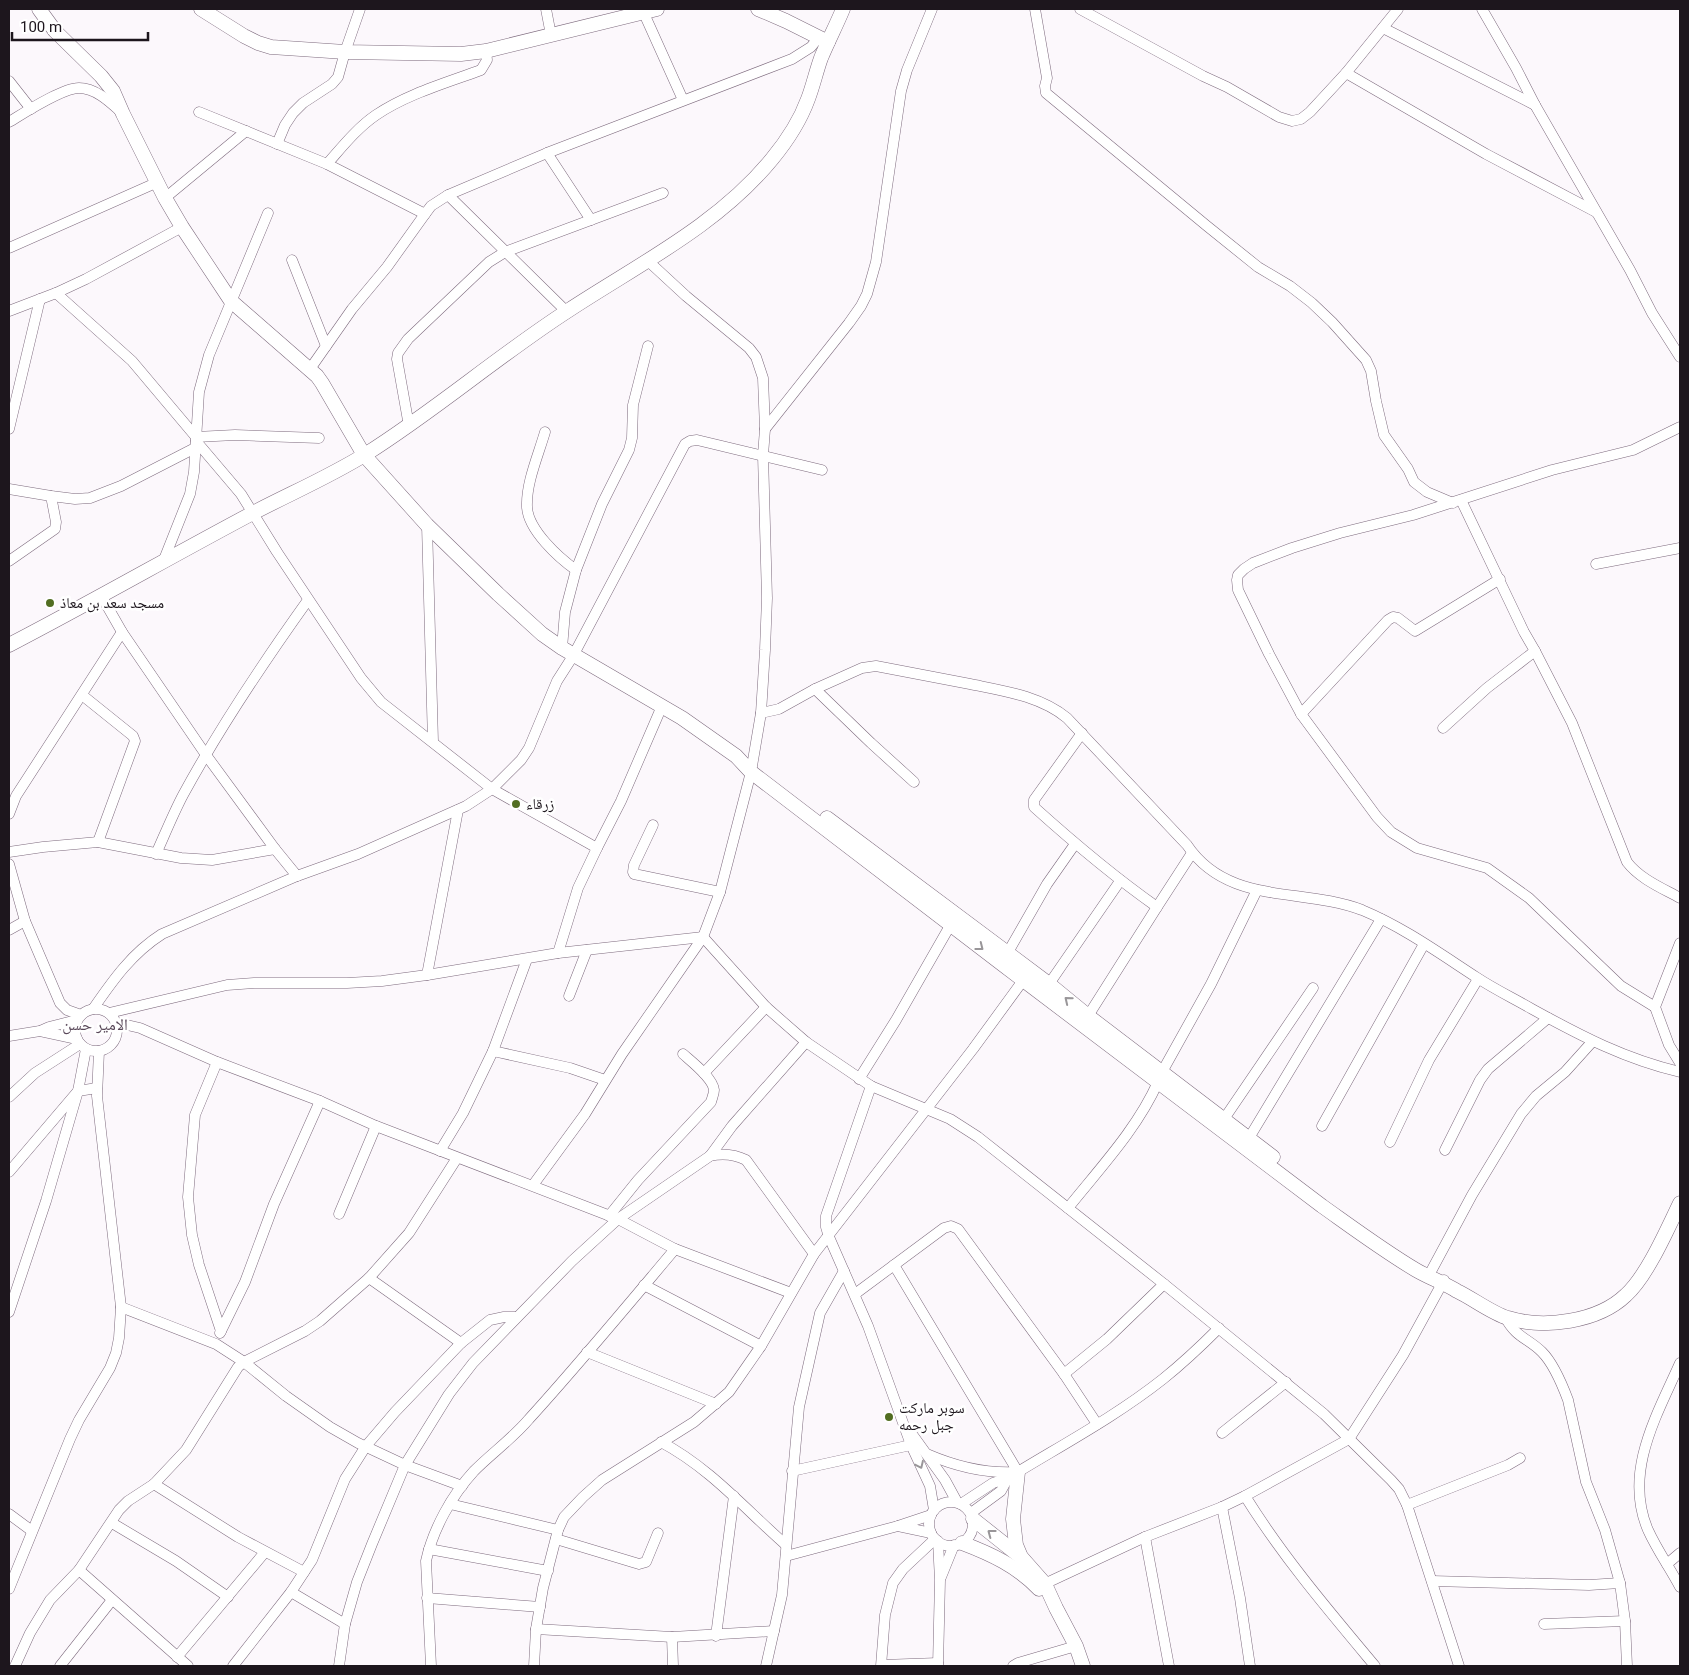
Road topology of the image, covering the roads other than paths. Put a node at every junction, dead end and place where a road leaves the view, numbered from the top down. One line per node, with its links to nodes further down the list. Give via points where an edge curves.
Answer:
1 (39, 9): 25 (street, via 55,31 114,91)
2 (201, 9): 18 (street, via 244,36 271,47)
3 (360, 9): 18 (street)
4 (546, 9): 15 (street)
5 (657, 9): 13 (street)
6 (758, 9): 16 (street)
7 (843, 9): 16 (street)
8 (932, 9): 56 (street, via 901,91 876,262 867,294 844,329)
9 (1035, 9): 65 (street, via 1046,93 1258,267 1290,286 1332,322 1366,360 1384,435 1414,482 1427,492)
10 (1080, 9): 19 (street, via 1279,117 1292,121 1310,112)
11 (1398, 9): 14 (street)
12 (1482, 9): 22 (street)
13 (643, 10): 15 (street); 21 (street)
14 (1383, 28): 19 (street); 22 (street)
15 (551, 35): 17 (street)
16 (823, 40): 21 (street, via 792,59); 43 (street, via 808,98 772,159 714,215)
17 (486, 51): 18 (street, via 461,54); 30 (street, via 488,60 481,70 412,96 375,115)
18 (345, 52): 28 (street, via 338,76 332,84 302,103 285,125)
19 (1346, 73): 35 (street, via 1494,158)
20 (9, 81): 23 (street)
21 (683, 100): 29 (street)
22 (1535, 105): 35 (street)
23 (31, 109): 25 (street, via 79,88 104,97); 26 (street)
24 (200, 112): 27 (street)
25 (123, 114): 31 (street)
26 (9, 122)
27 (246, 131): 28 (street); 34 (street)
28 (276, 144): 30 (street)
29 (547, 153): 33 (street); 38 (street)
30 (327, 164): 37 (street)
31 (158, 182): 34 (street); 40 (street)
32 (663, 193): 38 (street)
33 (448, 195): 37 (street); 41 (street)
34 (165, 198): 39 (street)
35 (1597, 212): 51 (street)
36 (268, 213): 46 (street)
37 (425, 214): 49 (street)
38 (591, 220): 41 (street)
39 (182, 227): 44 (street); 46 (street)
40 (9, 248)
41 (505, 252): 47 (street); 53 (street, via 468,281 408,339 398,353 396,359)
42 (292, 260): 49 (street)
43 (647, 260): 47 (street); 56 (street, via 756,357 763,378)
44 (56, 293): 45 (street); 59 (street, via 132,361)
45 (40, 299): 48 (street); 55 (street)
46 (231, 301): 52 (street); 59 (street, via 203,374)
47 (566, 311): 53 (street)
48 (9, 312)
49 (326, 346): 52 (street)
50 (648, 346): 72 (street, via 633,405 633,430 628,450)
51 (1680, 357)
52 (310, 369): 61 (street, via 322,383)
53 (409, 426): 61 (street)
54 (1680, 427): 65 (street, via 1633,450 1552,470)
55 (9, 429)
56 (765, 429): 60 (street)
57 (545, 432): 72 (street, via 530,483 528,513 540,536 559,558)
58 (319, 438): 59 (street, via 235,435)
59 (196, 442): 64 (street, via 102,494 74,499); 66 (street, via 241,494); 70 (street, via 190,494)
60 (763, 455): 62 (street); 80 (street, via 697,440 684,444); 84 (street, via 767,606)
61 (364, 456): 66 (street); 67 (street)
62 (822, 470)
63 (9, 489): 64 (street)
64 (51, 496): 69 (street, via 55,529)
65 (1457, 501): 73 (street); 85 (street, via 1292,548 1253,563 1238,575 1238,590)
66 (253, 513): 70 (street); 75 (street)
67 (427, 525): 78 (street, via 498,594); 88 (street)
68 (1680, 548): 71 (street)
69 (9, 561)
70 (163, 562): 74 (street)
71 (1596, 564)
72 (576, 570): 78 (street, via 565,612)
73 (1500, 579): 79 (street); 85 (street, via 1414,631 1398,618 1388,620)
74 (102, 597): 76 (street); 77 (street)
75 (308, 600): 88 (street, via 372,692); 89 (street, via 263,662)
76 (122, 632): 82 (street); 89 (street)
77 (9, 645)
78 (562, 648): 80 (street)
79 (1535, 651): 86 (street); 109 (street, via 1572,723 1627,862 1642,877)
80 (574, 656): 83 (street); 92 (street, via 558,681 529,748)
81 (815, 689): 84 (street, via 779,710); 87 (street, via 862,668 876,666 1027,697 1055,709); 91 (street)
82 (82, 695): 94 (street, via 16,796); 96 (street, via 135,741)
83 (662, 706): 90 (street); 98 (street, via 621,802)
84 (761, 713): 90 (street)
85 (1301, 714): 129 (street, via 1377,817 1392,832 1417,848 1487,868 1529,898 1621,986)
86 (1442, 728)
87 (1082, 734): 97 (street, via 1033,804); 101 (street)
88 (433, 742): 92 (street)
89 (206, 755): 99 (street); 102 (street, via 182,796)
90 (752, 767): 108 (street); 113 (street); 120 (street)
91 (914, 782)
92 (492, 789): 93 (street); 98 (street)
93 (458, 810): 104 (street, via 358,854); 122 (street)
94 (9, 814)
95 (653, 825): 108 (street, via 632,872)
96 (98, 842): 100 (street); 102 (street)
97 (1075, 844): 105 (street); 120 (street, via 1047,884)
98 (597, 848): 119 (street, via 579,884)
99 (275, 849): 102 (street, via 212,860); 104 (street)
100 (9, 852)
101 (1192, 853): 107 (street, via 1224,879); 110 (street)
102 (156, 854)
103 (9, 864): 106 (street)
104 (297, 876): 130 (street, via 147,943 118,973)
105 (1120, 881): 110 (street); 125 (street)
106 (12, 890): 112 (street)
107 (1257, 890): 111 (street, via 1345,905); 148 (street)
108 (720, 892): 115 (street)
109 (1680, 898)
110 (1157, 907): 132 (street)
111 (1381, 919): 117 (street); 160 (street)
112 (25, 920): 114 (street); 133 (street, via 60,1002)
113 (951, 924): 123 (street, one-way to 123); 149 (street)
114 (9, 930)
115 (703, 937): 118 (street); 128 (street); 150 (street)
116 (1680, 943): 129 (street)
117 (1424, 944): 124 (street); 159 (street)
118 (587, 950): 119 (street); 127 (street)
119 (558, 953): 121 (street)
120 (1007, 954): 123 (street)
121 (527, 959): 122 (street); 142 (street)
122 (427, 975): 131 (street, via 347,983 227,985)
123 (1027, 975): 125 (street); 148 (street); 156 (street)
124 (1478, 978): 134 (street); 161 (street, via 1430,1060)
125 (1049, 984): 132 (street, one-way to 125)
126 (1313, 988): 157 (street)
127 (569, 996)
128 (766, 1007): 138 (street); 147 (street)
129 (1656, 1007): 145 (street, via 1669,1045)
130 (93, 1009): 131 (street); 133 (street)
131 (109, 1013): 135 (street)
132 (1088, 1016): 148 (street)
133 (79, 1017): 136 (street); 140 (street, via 75,1033)
134 (1548, 1018): 139 (street); 162 (street, via 1488,1069)
135 (116, 1028): 141 (street, via 114,1040); 144 (street, via 127,1025 140,1028)
136 (40, 1031): 137 (street); 140 (street)
137 (9, 1036)
138 (806, 1042): 149 (street); 164 (street)
139 (1592, 1042): 146 (street, via 1631,1058); 177 (street, via 1521,1114)
140 (81, 1044): 141 (street); 153 (street); 154 (street, via 35,1073)
141 (98, 1051): 152 (street)
142 (493, 1051): 150 (street, via 570,1068); 163 (street, via 463,1113)
143 (683, 1054): 147 (street)
144 (217, 1062): 155 (street); 190 (street, via 195,1115 188,1197 198,1265)
145 (1680, 1063)
146 (1680, 1072)
147 (704, 1073): 171 (street, via 713,1084 711,1102 638,1180)
148 (1160, 1077): 157 (street); 160 (street); 169 (street, via 1138,1120)
149 (859, 1079): 151 (street)
150 (605, 1080): 167 (street, via 585,1114)
151 (870, 1086): 156 (street); 172 (street, via 826,1216)
152 (97, 1088): 153 (street); 185 (street)
153 (78, 1091): 166 (street); 184 (street, via 46,1201)
154 (9, 1097)
155 (320, 1101): 158 (street); 190 (street, via 274,1204 245,1282)
156 (928, 1109): 169 (street, via 978,1137); 172 (street)
157 (1224, 1119): 160 (street)
158 (376, 1126): 163 (street); 170 (street)
159 (1322, 1126)
160 (1246, 1142): 177 (street, via 1370,1239)
161 (1390, 1142)
162 (1445, 1150)
163 (440, 1151): 165 (street)
164 (710, 1156): 171 (street); 174 (street, via 728,1154 746,1160)
165 (458, 1158): 167 (street); 178 (street, via 409,1233)
166 (9, 1172)
167 (533, 1185): 171 (street)
168 (1680, 1204): 188 (street, via 1641,1276 1617,1302 1595,1313 1560,1322 1530,1323)
169 (1068, 1208): 179 (street)
170 (339, 1214)
171 (614, 1217): 173 (street); 187 (street)
172 (829, 1237): 174 (street); 176 (street)
173 (675, 1249): 181 (street); 182 (street)
174 (814, 1254): 182 (street)
175 (894, 1265): 183 (street); 197 (street, via 944,1228 958,1229); 211 (street)
176 (844, 1270): 183 (street); 210 (street, via 818,1321 799,1407)
177 (1429, 1274): 180 (street)
178 (369, 1278): 191 (street); 195 (street, via 320,1321)
179 (1164, 1284): 189 (street); 197 (street, via 1107,1340)
180 (1446, 1284): 188 (street); 203 (street)
181 (644, 1286): 193 (street); 194 (street)
182 (791, 1293): 193 (street)
183 (855, 1294): 200 (street)
184 (10, 1303): 186 (street)
185 (121, 1307): 192 (street); 225 (street, via 116,1353 70,1439)
186 (9, 1312)
187 (516, 1317): 191 (street, via 490,1320); 209 (street, via 453,1388)
188 (1505, 1318): 243 (street, via 1515,1332 1543,1353 1563,1387 1586,1482 1608,1538)
189 (1219, 1328): 198 (street); 201 (street, via 1161,1380)
190 (221, 1331): 192 (street)
191 (461, 1343): 206 (street)
192 (216, 1344): 195 (street)
193 (762, 1346): 199 (street, via 734,1386)
194 (587, 1352): 199 (street); 213 (street, via 528,1420)
195 (244, 1362): 206 (street, via 309,1413); 212 (street, via 186,1450)
196 (1680, 1363): 237 (street, via 1650,1431 1640,1474 1644,1518)
197 (1064, 1374): 201 (street)
198 (1286, 1382): 202 (street); 203 (street)
199 (716, 1404): 204 (street)
200 (902, 1422): 205 (street); 207 (street)
201 (1097, 1424): 211 (street)
202 (1222, 1433)
203 (1350, 1439): 215 (street); 218 (street, via 1395,1484)
204 (661, 1442): 214 (street, via 680,1452); 227 (street, via 602,1480 564,1517)
205 (911, 1444): 210 (street); 220 (street, one-way to 220, via 930,1486)
206 (366, 1446): 209 (street); 240 (street, via 345,1479)
207 (927, 1454): 211 (street, via 972,1469); 216 (street)
208 (1520, 1458): 218 (street)
209 (405, 1465): 213 (street); 253 (street, via 357,1582)
210 (792, 1471): 231 (street)
211 (1013, 1475): 216 (street); 222 (street); 236 (street, via 1013,1519 1016,1545)
212 (154, 1484): 223 (street, via 128,1501); 233 (street)
213 (462, 1486): 217 (street)
214 (734, 1496): 231 (street); 257 (street)
215 (1245, 1496): 219 (street); 276 (street, via 1298,1573)
216 (959, 1503): 220 (street, via 944,1502); 222 (street)
217 (450, 1504): 227 (street); 232 (street)
218 (1408, 1505): 242 (street)
219 (1222, 1507): 228 (street); 275 (street)
220 (932, 1512): 224 (street); 229 (street, via 929,1521)
221 (9, 1514): 225 (street)
222 (972, 1516): 230 (street, via 971,1533); 236 (street, one-way to 222)
223 (112, 1523): 238 (street); 248 (street)
224 (898, 1526): 229 (street); 235 (street)
225 (32, 1531): 246 (street)
226 (658, 1533): 227 (street, via 646,1562 640,1564)
227 (557, 1535): 239 (street)
228 (1145, 1537): 244 (street); 274 (street)
229 (934, 1538): 230 (street, via 948,1546); 241 (street); 262 (street, via 893,1583 885,1615)
230 (958, 1544): 241 (street); 244 (street, via 987,1552)
231 (786, 1545): 235 (street)
232 (429, 1548): 239 (street); 249 (street, via 425,1567)
233 (265, 1552): 240 (street); 248 (street)
234 (1680, 1553): 237 (street)
235 (786, 1556): 256 (street)
236 (1022, 1558): 244 (street)
237 (1667, 1564): 245 (street)
238 (79, 1570): 250 (street); 263 (street, via 42,1612)
239 (548, 1571): 251 (street)
240 (304, 1572): 247 (street)
241 (940, 1580): 261 (street)
242 (1432, 1581): 243 (street); 277 (street)
243 (1620, 1583): 252 (street)
244 (1041, 1585): 259 (street)
245 (1680, 1587)
246 (9, 1588)
247 (291, 1592): 253 (street); 266 (street)
248 (228, 1596): 260 (street)
249 (427, 1598): 251 (street); 268 (street)
250 (112, 1600): 260 (street); 264 (street)
251 (540, 1607): 255 (street)
252 (1625, 1621): 254 (street); 278 (street)
253 (345, 1624): 267 (street)
254 (1544, 1624)
255 (536, 1629): 258 (street); 269 (street)
256 (774, 1631): 257 (street); 271 (street)
257 (716, 1636): 258 (street)
258 (672, 1637): 270 (street)
259 (1076, 1646): 272 (street); 273 (street)
260 (177, 1657): 265 (street)
261 (938, 1664): 262 (street)
262 (882, 1665)
263 (15, 1666)
264 (60, 1666)
265 (188, 1666)
266 (233, 1666)
267 (339, 1666)
268 (431, 1666)
269 (534, 1666)
270 (673, 1666)
271 (766, 1666)
272 (1013, 1666)
273 (1083, 1666)
274 (1169, 1666)
275 (1250, 1666)
276 (1375, 1666)
277 (1459, 1666)
278 (1627, 1666)

